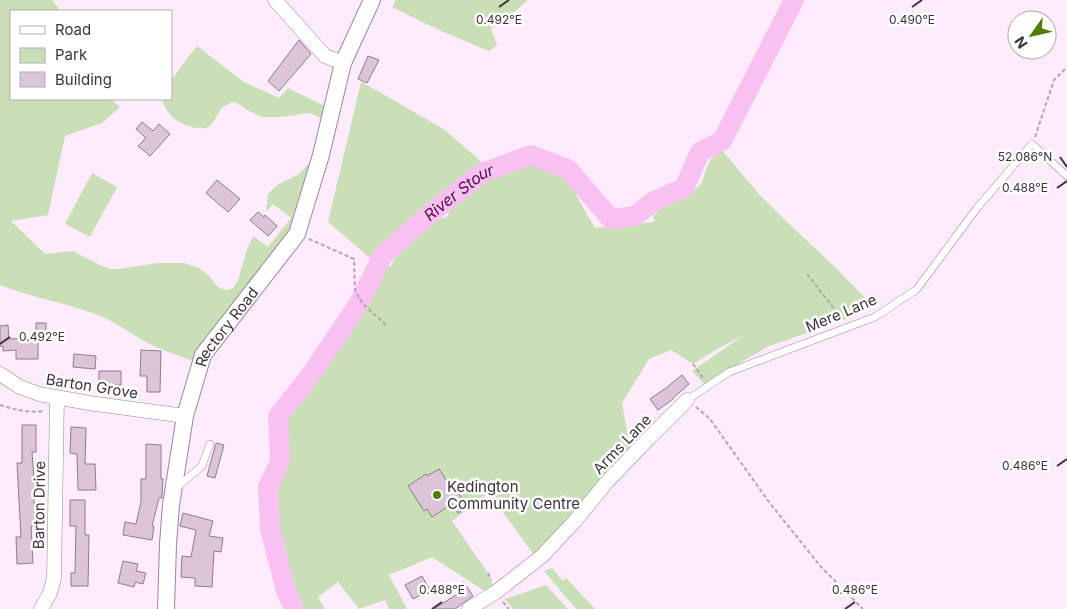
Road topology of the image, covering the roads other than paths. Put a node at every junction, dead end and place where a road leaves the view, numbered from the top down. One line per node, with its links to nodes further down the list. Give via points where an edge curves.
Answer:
1 (275, 0): 3 (street, via 326,56)
2 (372, 0): 3 (street, Rectory Road)
3 (343, 63): 8 (street, Rectory Road, via 297,234 203,354)
4 (1067, 176): 6 (lane, Mere Lane, via 1032,144 977,208 917,289 875,316 729,372)
5 (0, 374): 7 (street, Barton Grove, via 20,387)
6 (687, 400): 13 (street, Arms Lane, via 606,483 542,556 530,561 496,592)
7 (57, 403): 8 (street, Barton Grove); 11 (street, Barton Drive, via 54,578 50,593)
8 (185, 416): 10 (street, Rectory Road)
9 (210, 444): 10 (lane, via 202,466)
10 (174, 490): 12 (street, Rectory Road)
11 (40, 609)
12 (166, 609)
13 (469, 609)

